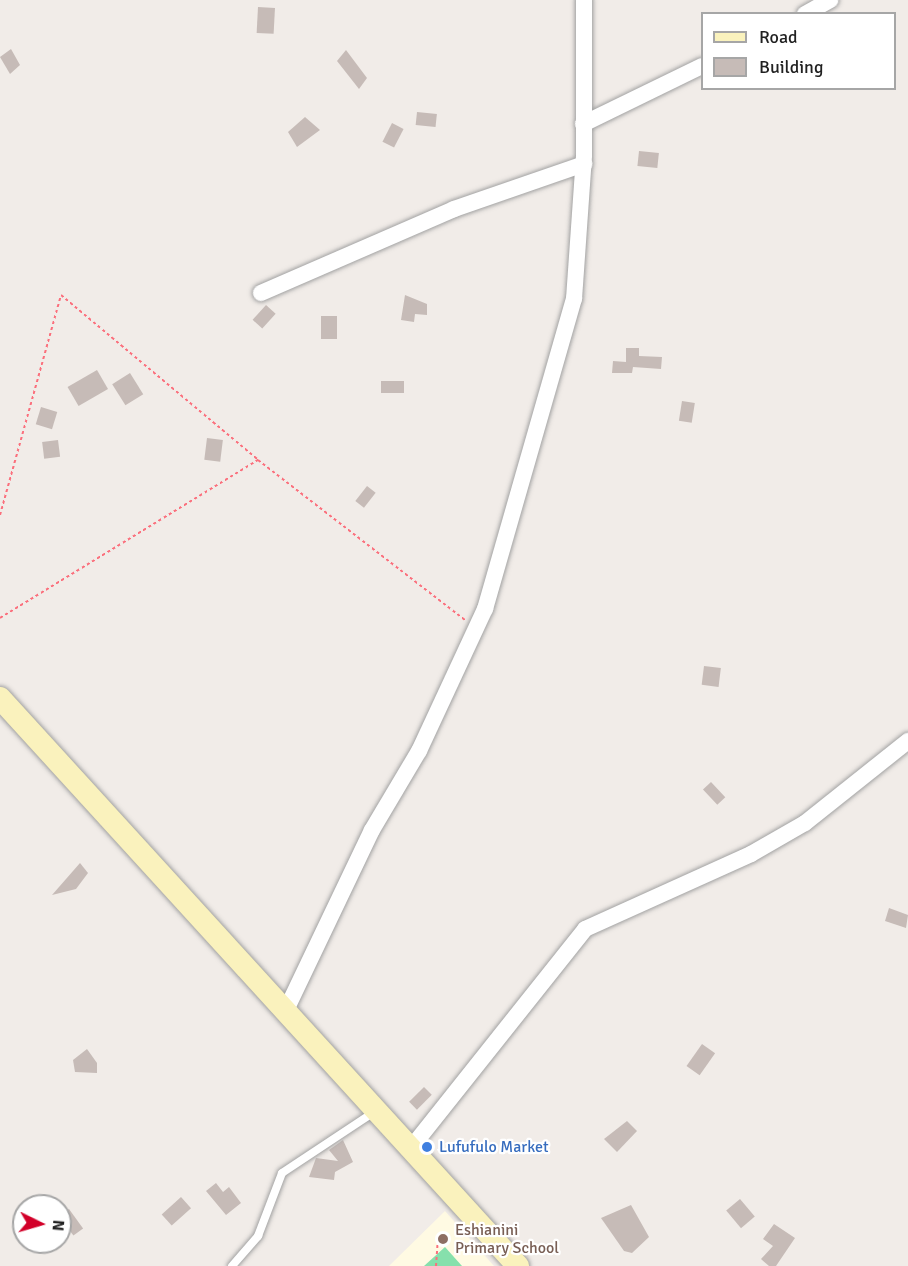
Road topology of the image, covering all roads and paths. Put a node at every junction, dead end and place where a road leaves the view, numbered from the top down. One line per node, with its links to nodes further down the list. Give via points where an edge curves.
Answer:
1 (584, 0): 5 (street)
2 (830, 0): 3 (street)
3 (809, 12)
4 (701, 66): 5 (street)
5 (583, 124): 6 (street)
6 (584, 164): 7 (street, via 454,209); 11 (street, via 574,299)
7 (261, 293)
8 (258, 460): 9 (path, via 61,295); 10 (path); 11 (path)
9 (0, 515)
10 (0, 618)
11 (476, 628): 14 (street, via 420,752 372,830)
12 (0, 698): 14 (street)
13 (908, 741): 16 (street, via 843,798 796,828 585,929)
14 (287, 1008): 15 (street)
15 (376, 1110): 16 (street); 18 (lane, via 282,1173 258,1236)
16 (411, 1148): 20 (street)
17 (438, 1235): 19 (path)
18 (232, 1266)
19 (436, 1266)
20 (518, 1266)

